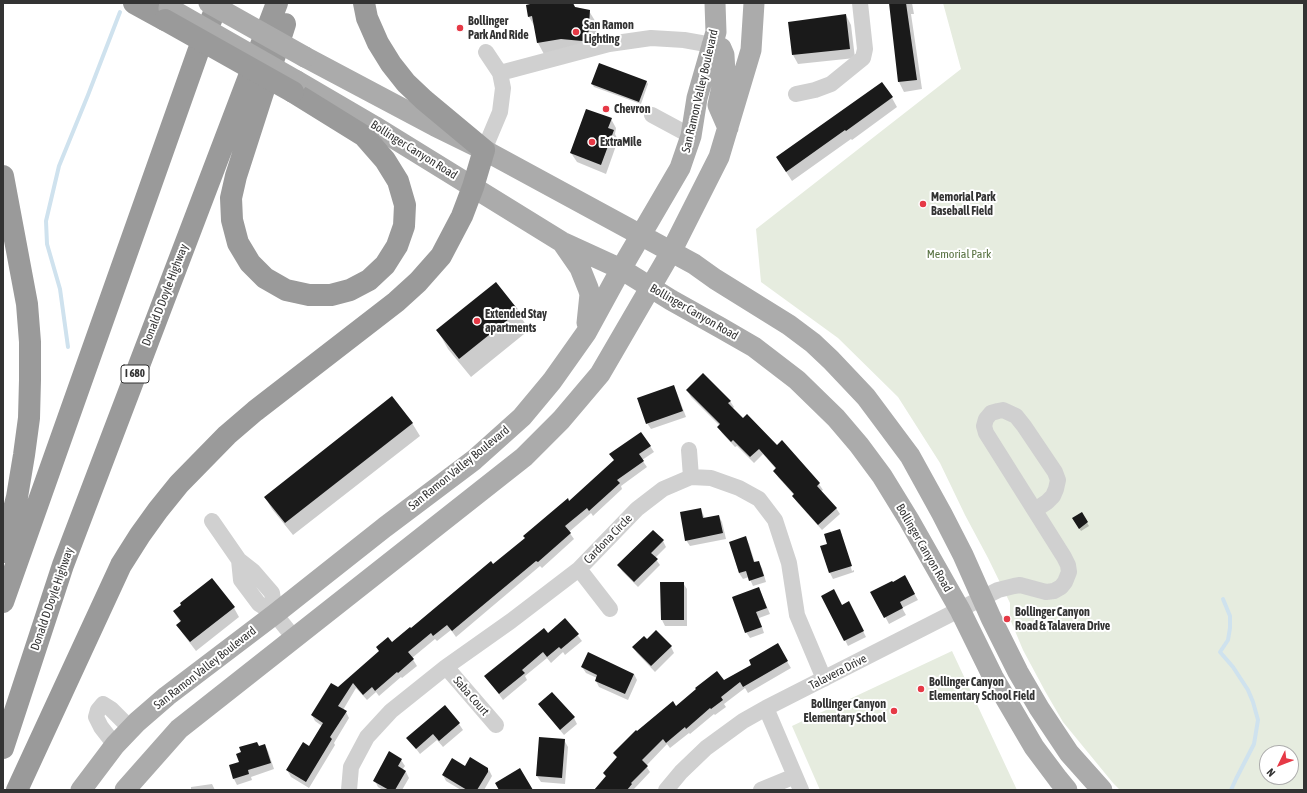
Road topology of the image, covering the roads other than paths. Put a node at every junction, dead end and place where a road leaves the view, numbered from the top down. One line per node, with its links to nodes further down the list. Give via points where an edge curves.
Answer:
1 (134, 3): 11 (highway)
2 (204, 3): 13 (highway, via 196,30)
3 (209, 3): 21 (main road, bridge, via 305,57)
4 (218, 3): 13 (highway)
5 (277, 3): 48 (highway, Donald D Doyle Highway / I 680, via 63,565)
6 (284, 3): 16 (highway, via 288,13 236,176 231,198 232,220 238,243 250,263 265,278 286,290 308,295 330,295 350,290 369,280 384,265 397,246 404,226 405,205 398,181 385,160 364,136)
7 (364, 3): 21 (highway, via 378,43 402,78 424,100)
8 (715, 3): 12 (main road, San Ramon Valley Boulevard, via 716,32)
9 (754, 3): 19 (main road, via 751,50)
10 (860, 3): 17 (street, via 865,49 863,58 831,84)
11 (165, 10): 16 (highway, bridge)
12 (712, 45): 15 (street, via 651,38 609,44); 19 (main road, via 721,48 724,55 724,73 718,105); 20 (main road, San Ramon Valley Boulevard)
13 (198, 52): 37 (highway)
14 (486, 52): 15 (street)
15 (500, 73): 21 (street, via 503,88 500,112)
16 (295, 86): 23 (main road, Bollinger Canyon Road, via 374,126)
17 (796, 94)
18 (652, 115): 20 (street)
19 (728, 128): 26 (main road, via 719,157)
20 (691, 136): 24 (main road, San Ramon Valley Boulevard, via 680,168)
21 (484, 150): 23 (highway); 24 (main road)
22 (3, 176): 34 (highway, via 27,304 30,380 29,418 24,455 17,497)
23 (473, 187): 25 (main road, Bollinger Canyon Road); 50 (highway, via 462,216 441,256 418,282 227,435 179,484 158,510 121,565)
24 (642, 236): 26 (main road); 27 (main road, San Ramon Valley Boulevard)
25 (562, 242): 27 (main road, Bollinger Canyon Road); 29 (main road, via 580,268 590,294)
26 (671, 252): 28 (main road); 36 (main road, via 789,325 813,343 848,376 910,456)
27 (621, 269): 28 (main road, Bollinger Canyon Road); 29 (main road, San Ramon Valley Boulevard)
28 (650, 287): 39 (main road, Bollinger Canyon Road, via 754,347 796,380 836,418 882,476); 41 (main road, via 600,374 561,420 524,457)
29 (586, 333): 40 (main road, San Ramon Valley Boulevard, via 552,381 522,417 474,460)
30 (690, 450): 31 (street)
31 (690, 477): 35 (street, Cardona Circle, via 663,489 637,509); 43 (street, Cardona Circle, via 711,478 739,488 759,499 775,520 789,563 797,615)
32 (1035, 510): 32 (street, Talavera Drive, via 986,433 986,419 998,410 1016,416 1058,480 1052,496); 36 (street, Talavera Drive, via 1068,565 1069,572 1065,582 1054,591 1014,586 998,590)
33 (212, 521): 40 (street, via 239,560 241,580 259,604)
34 (3, 552)
35 (579, 569): 38 (street); 42 (street, Cardona Circle)
36 (983, 598): 39 (street, Talavera Drive); 57 (main road, via 1018,672 1039,708 1069,753)
37 (3, 602)
38 (610, 609)
39 (960, 610): 43 (street, Talavera Drive); 56 (main road, Bollinger Canyon Road, via 993,677 1034,747)
40 (275, 614): 41 (street); 46 (main road, San Ramon Valley Boulevard, via 167,696)
41 (294, 638): 52 (main road, via 179,729)
42 (446, 667): 45 (street, Saba Court); 53 (street, Cardona Circle, via 391,712 367,737 351,767)
43 (824, 679): 44 (street, Talavera Drive)
44 (766, 708): 49 (street); 54 (street, Talavera Drive, via 706,748)
45 (496, 726)
46 (131, 729): 47 (main road, San Ramon Valley Boulevard); 47 (street, via 103,704 96,717)
47 (115, 745): 51 (main road, San Ramon Valley Boulevard)
48 (3, 748)
49 (798, 783): 55 (street)
50 (17, 790)
51 (81, 790)
52 (124, 790)
53 (349, 790)
54 (666, 790)
55 (761, 790)
56 (1067, 790)
57 (1102, 790)

